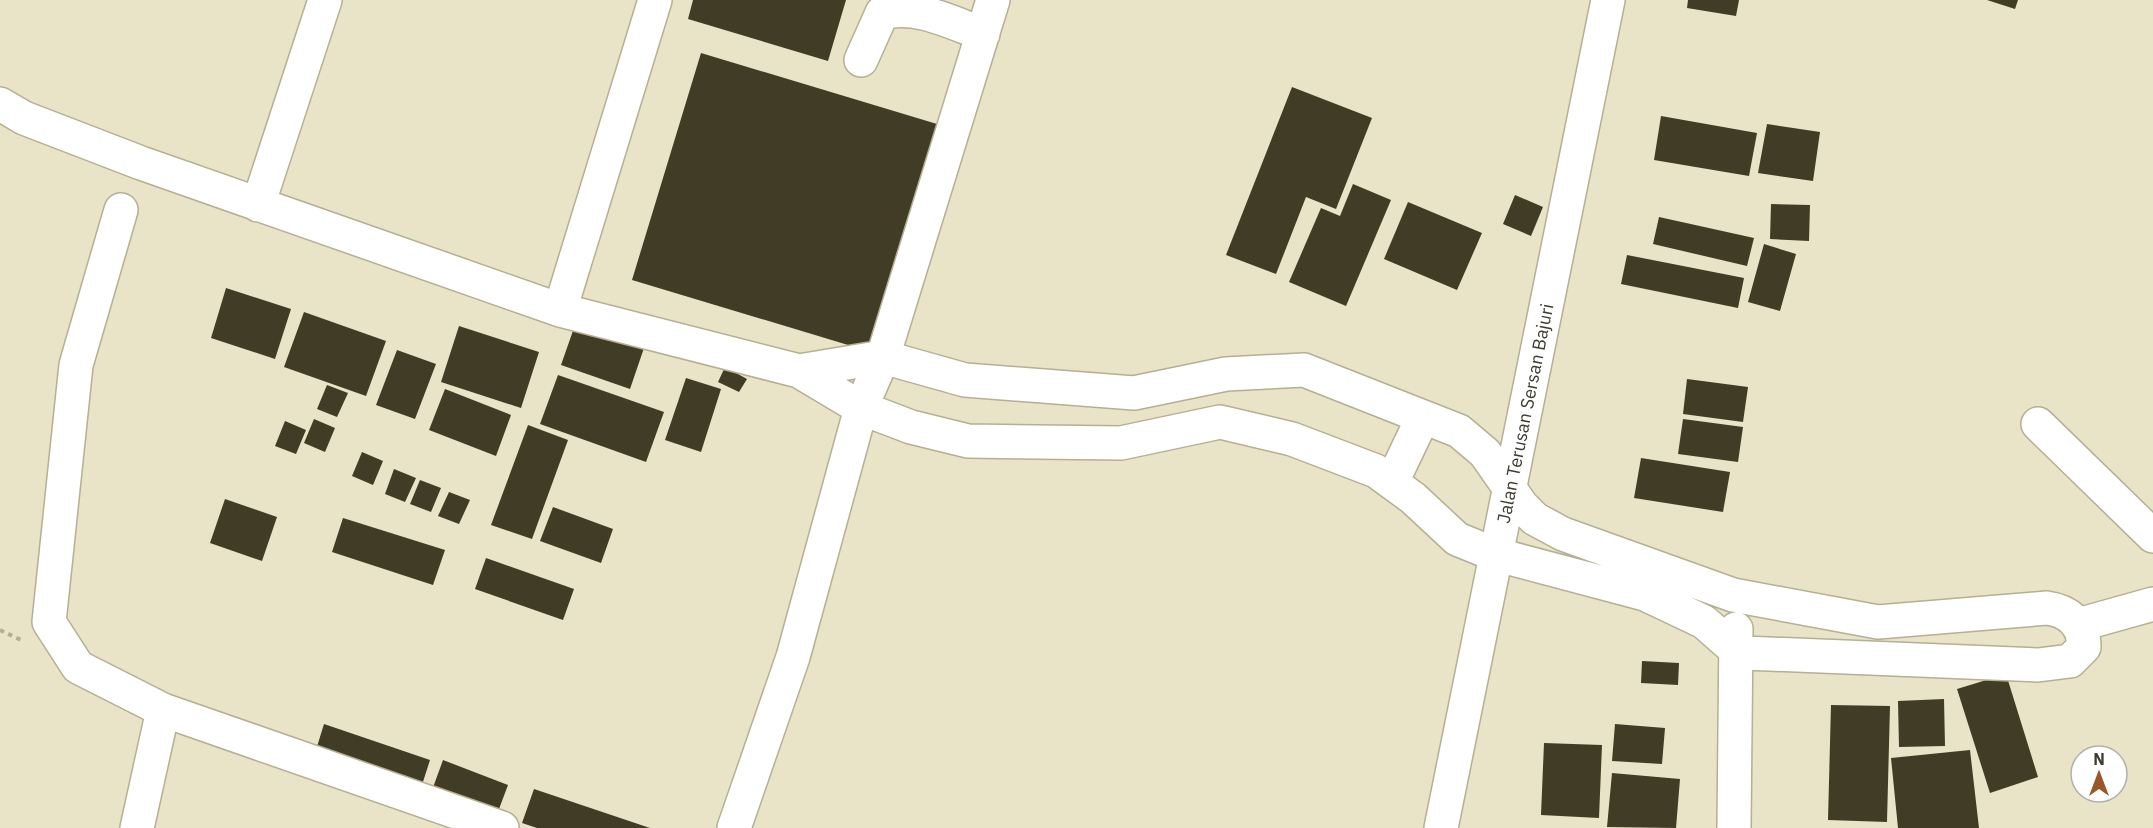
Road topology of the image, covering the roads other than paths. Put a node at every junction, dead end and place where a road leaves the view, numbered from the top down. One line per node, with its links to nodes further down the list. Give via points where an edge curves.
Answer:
1 (325, 0): 8 (main road)
2 (655, 0): 10 (main road)
3 (993, 0): 5 (main road)
4 (1608, 0): 19 (main road, Jalan Terusan Sersan Bajuri)
5 (983, 34): 6 (main road, via 915,10 898,9 882,13); 11 (main road)
6 (861, 60)
7 (0, 104): 8 (main road, via 24,118)
8 (258, 205): 10 (main road)
9 (121, 210): 26 (main road, via 76,365 49,622 78,667)
10 (560, 310): 12 (main road)
11 (883, 357): 12 (main road); 13 (main road, via 965,380); 14 (main road)
12 (799, 371): 14 (main road)
13 (1134, 393): 15 (main road, via 1226,374 1304,370); 17 (main road)
14 (861, 408): 17 (main road, via 910,427 968,441); 29 (main road, via 793,657)
15 (1423, 417): 18 (main road); 19 (main road, via 1473,441)
16 (2038, 424): 20 (main road)
17 (1121, 443): 18 (main road, via 1220,422 1292,439 1359,464)
18 (1392, 482): 21 (main road, via 1457,539)
19 (1509, 487): 21 (main road, Jalan Terusan Sersan Bajuri); 22 (main road, via 1535,519 1563,534)
20 (2153, 536)
21 (1494, 554): 25 (main road, via 1645,594 1704,622); 30 (main road, Jalan Terusan Sersan Bajuri)
22 (1733, 595): 24 (main road, via 1878,622 2047,608 2060,610); 25 (main road)
23 (2153, 604): 24 (main road)
24 (2078, 625): 25 (main road, via 2084,647 2077,657 2058,664 1761,656)
25 (1737, 651): 31 (main road)
26 (163, 710): 27 (main road); 28 (main road)
27 (137, 828)
28 (502, 828)
29 (734, 828)
30 (1441, 828)
31 (1734, 828)

